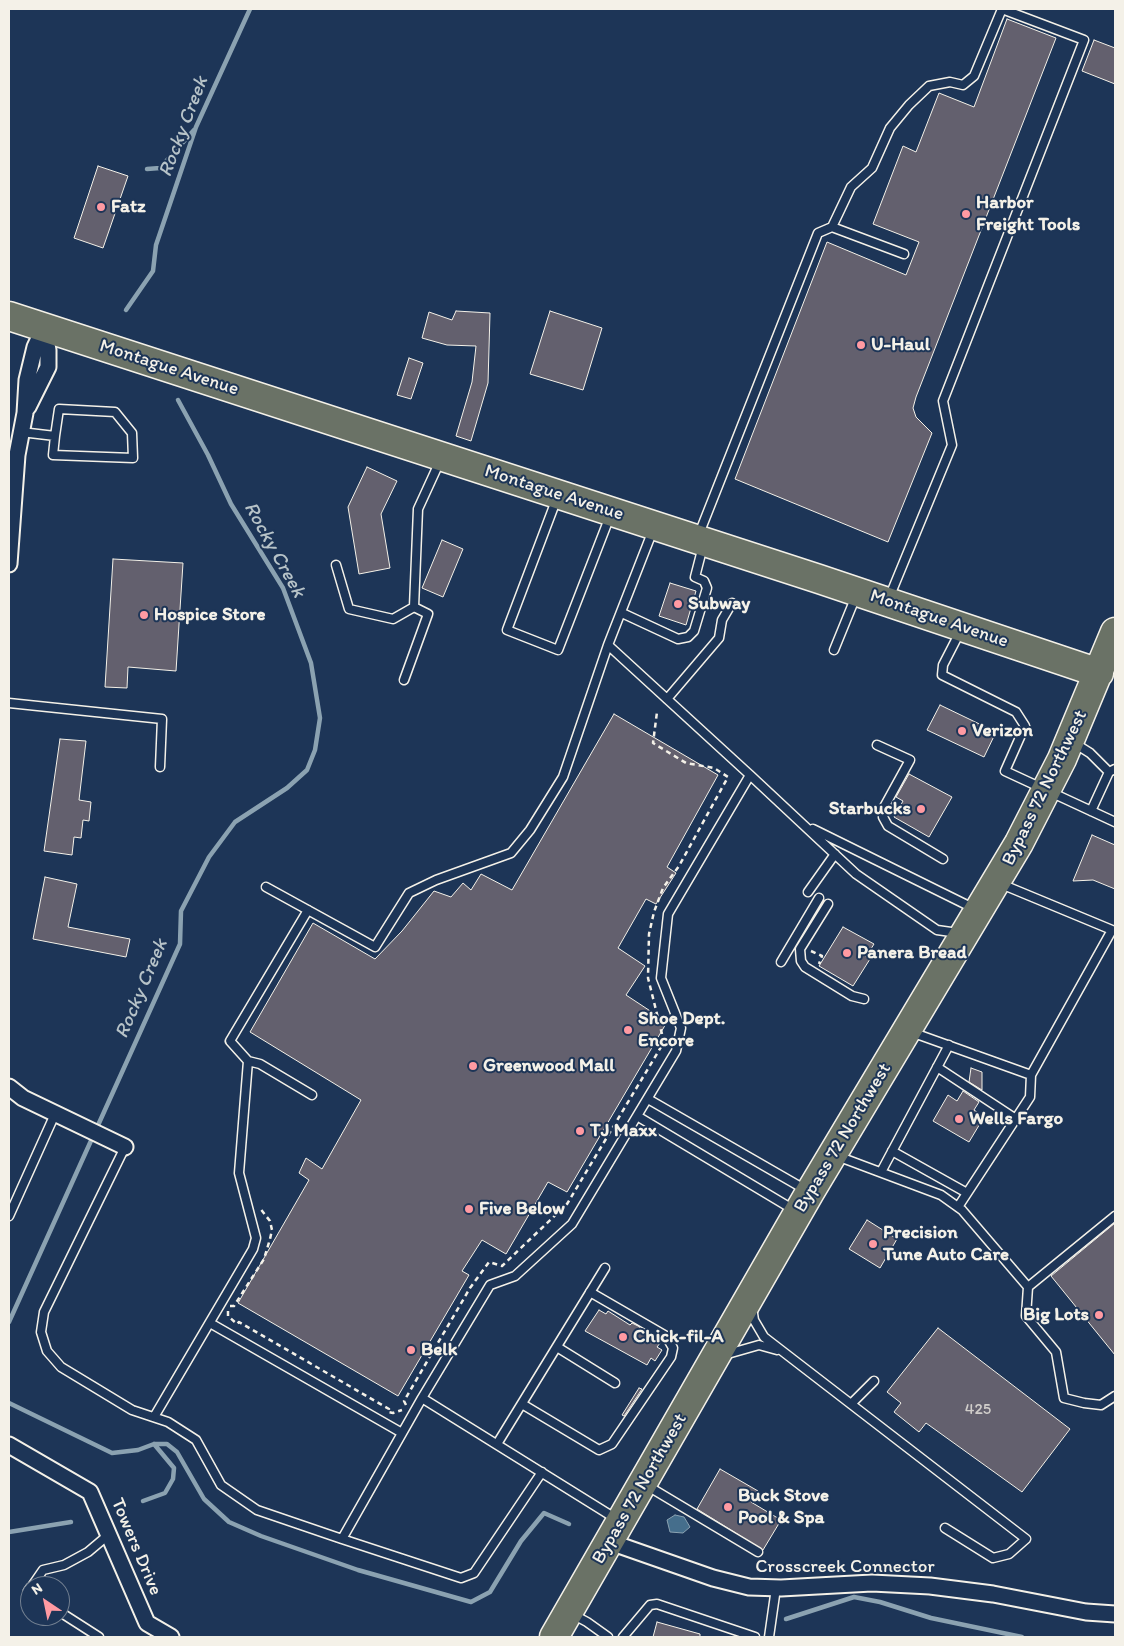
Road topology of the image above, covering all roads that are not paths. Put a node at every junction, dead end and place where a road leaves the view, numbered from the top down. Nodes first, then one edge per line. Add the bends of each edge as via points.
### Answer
1 (832, 227) junction
2 (904, 254) dead end
3 (9, 316) edge
4 (44, 328) junction
5 (21, 432) junction
6 (55, 436) junction
7 (442, 457) junction
8 (12, 480) edge
9 (558, 495) junction
10 (611, 512) junction
11 (654, 526) junction
12 (701, 541) junction
13 (9, 564) edge
14 (336, 565) dead end
15 (857, 592) junction
16 (888, 602) junction
17 (732, 603) dead end
18 (414, 607) junction
19 (622, 613) junction
20 (962, 627) junction
21 (1115, 632) edge
22 (608, 645) junction
23 (834, 650) dead end
24 (1099, 673) junction
25 (404, 680) dead end
26 (667, 699) junction
27 (9, 703) edge
28 (1070, 741) junction
29 (877, 745) dead end
30 (160, 767) dead end
31 (1112, 771) edge
32 (750, 775) junction
33 (1047, 791) junction
34 (1091, 811) junction
35 (1115, 822) edge
36 (805, 825) junction
37 (835, 854) junction
38 (944, 859) dead end
39 (997, 882) junction
40 (266, 887) dead end
41 (808, 892) dead end
42 (819, 898) dead end
43 (828, 904) dead end
44 (308, 910) junction
45 (980, 911) junction
46 (965, 934) junction
47 (781, 962) dead end
48 (864, 999) dead end
49 (907, 1030) junction
50 (949, 1045) junction
51 (248, 1061) junction
52 (937, 1066) junction
53 (1031, 1075) junction
54 (9, 1087) edge
55 (312, 1095) dead end
56 (648, 1099) junction
57 (55, 1114) junction
58 (637, 1116) junction
59 (1016, 1119) junction
60 (125, 1147) joint
61 (892, 1151) junction
62 (833, 1154) junction
63 (881, 1172) junction
64 (967, 1193) junction
65 (804, 1202) junction
66 (958, 1207) junction
67 (9, 1216) edge
68 (1115, 1216) edge
69 (605, 1268) dead end
70 (1028, 1287) junction
71 (590, 1292) junction
72 (750, 1295) junction
73 (210, 1322) junction
74 (557, 1347) junction
75 (784, 1353) junction
76 (715, 1358) junction
77 (874, 1381) dead end
78 (615, 1383) dead end
79 (1115, 1396) edge
80 (422, 1398) junction
81 (522, 1404) junction
82 (851, 1404) junction
83 (154, 1417) junction
84 (402, 1433) junction
85 (497, 1444) junction
86 (9, 1445) edge
87 (542, 1472) junction
88 (644, 1484) junction
89 (945, 1528) dead end
90 (616, 1532) junction
91 (107, 1536) junction
92 (342, 1538) junction
93 (758, 1552) dead end
94 (39, 1576) edge
95 (776, 1588) junction
96 (569, 1613) junction
97 (1115, 1614) edge
98 (70, 1618) edge
99 (99, 1637) edge
100 (172, 1637) edge
101 (554, 1637) edge
102 (608, 1637) edge
103 (623, 1637) edge
104 (755, 1637) edge
105 (769, 1637) edge

1 - 2 lane
1 - 12 lane via 818,233
1 - 16 lane via 852,188 872,168 890,128 909,105 929,86 950,82 963,85 974,76 1002,9 1084,40 943,401 952,445
3 - 4 highway, Montague Avenue
4 - 5 street via 29,372
4 - 7 highway, Montague Avenue
5 - 6 lane
5 - 8 street
6 - 6 lane via 53,454 133,458 132,433 115,412 59,409
7 - 9 highway, Montague Avenue
7 - 18 lane via 418,509
8 - 13 street
9 - 10 highway, Montague Avenue
9 - 10 lane via 507,630 558,650
10 - 11 highway, Montague Avenue
11 - 12 highway, Montague Avenue
11 - 19 lane
12 - 15 highway, Montague Avenue
12 - 19 lane via 695,577 704,581 707,588 694,631 684,639 678,639
14 - 18 lane via 350,609 393,620
15 - 16 highway, Montague Avenue
15 - 23 lane
16 - 20 highway, Montague Avenue
17 - 26 lane via 722,620 719,638
18 - 25 lane via 428,614
19 - 22 lane
20 - 24 highway, Montague Avenue
20 - 33 lane via 949,648 942,675 1016,712 1024,722 1024,730 1005,771
21 - 24 highway, Bypass 72 Northwest
22 - 26 lane
22 - 44 lane via 563,777 530,830 511,853 436,880 410,893 375,947
24 - 28 highway, Bypass 72 Northwest
26 - 32 lane
27 - 30 lane via 162,719
28 - 31 lane
28 - 33 highway, Bypass 72 Northwest
29 - 38 lane via 910,760 883,809 888,826
31 - 34 lane
32 - 36 lane
32 - 56 lane via 668,914 661,978 681,1028 676,1051
33 - 34 lane
33 - 39 highway, Bypass 72 Northwest
34 - 35 lane
36 - 37 lane
36 - 45 lane
37 - 41 lane
37 - 46 lane via 856,874 937,930
39 - 45 highway, Bypass 72 Northwest
39 - 53 lane via 1112,930
40 - 44 lane
42 - 47 lane
43 - 48 lane via 800,949 802,962 849,995
44 - 51 lane via 230,1041
45 - 46 highway, Bypass 72 Northwest
46 - 49 highway, Bypass 72 Northwest
49 - 50 lane
49 - 62 highway, Bypass 72 Northwest
50 - 52 lane
50 - 53 lane
51 - 55 lane via 260,1064
51 - 73 lane via 239,1174 256,1238 253,1249
52 - 59 lane
52 - 61 lane
53 - 59 lane via 1030,1097
54 - 57 street
56 - 58 lane
56 - 65 lane
57 - 60 street
57 - 67 lane
58 - 65 lane
58 - 80 lane via 572,1224 515,1276 490,1285
59 - 64 lane
60 - 83 lane via 44,1312 41,1332 47,1351 61,1367 132,1410
61 - 63 lane
61 - 64 lane
62 - 63 lane
62 - 65 highway, Bypass 72 Northwest
63 - 66 lane via 941,1195
64 - 66 lane
65 - 72 highway, Bypass 72 Northwest
66 - 70 lane
68 - 70 lane
69 - 71 lane
70 - 79 lane via 1026,1316 1056,1352 1064,1398 1102,1405
71 - 74 lane
71 - 81 lane via 666,1336 673,1348 671,1357 612,1444 599,1450
72 - 75 lane via 754,1320 764,1338
72 - 76 highway, Bypass 72 Northwest
73 - 83 lane
73 - 84 lane
74 - 78 lane
74 - 81 lane
75 - 76 lane via 760,1345
75 - 82 lane
76 - 88 highway, Bypass 72 Northwest
77 - 82 lane
80 - 84 lane
80 - 85 lane
81 - 85 lane
82 - 89 lane via 1026,1539 1009,1554 994,1558
83 - 92 lane via 196,1440 220,1485 257,1510
84 - 92 lane
85 - 87 lane
86 - 91 street, Towers Drive via 90,1492
87 - 90 lane
87 - 92 lane via 474,1573 461,1578
88 - 90 highway, Bypass 72 Northwest
88 - 93 lane
90 - 95 street, Crosscreek Connector via 731,1583
90 - 96 highway, Bypass 72 Northwest
91 - 94 lane via 88,1552 64,1565 43,1570
91 - 100 street, Towers Drive via 147,1623
95 - 97 street, Crosscreek Connector via 872,1583 930,1586
95 - 105 lane
96 - 101 highway, Bypass 72 Northwest
96 - 102 lane
98 - 99 lane
103 - 104 lane via 650,1605 657,1604

